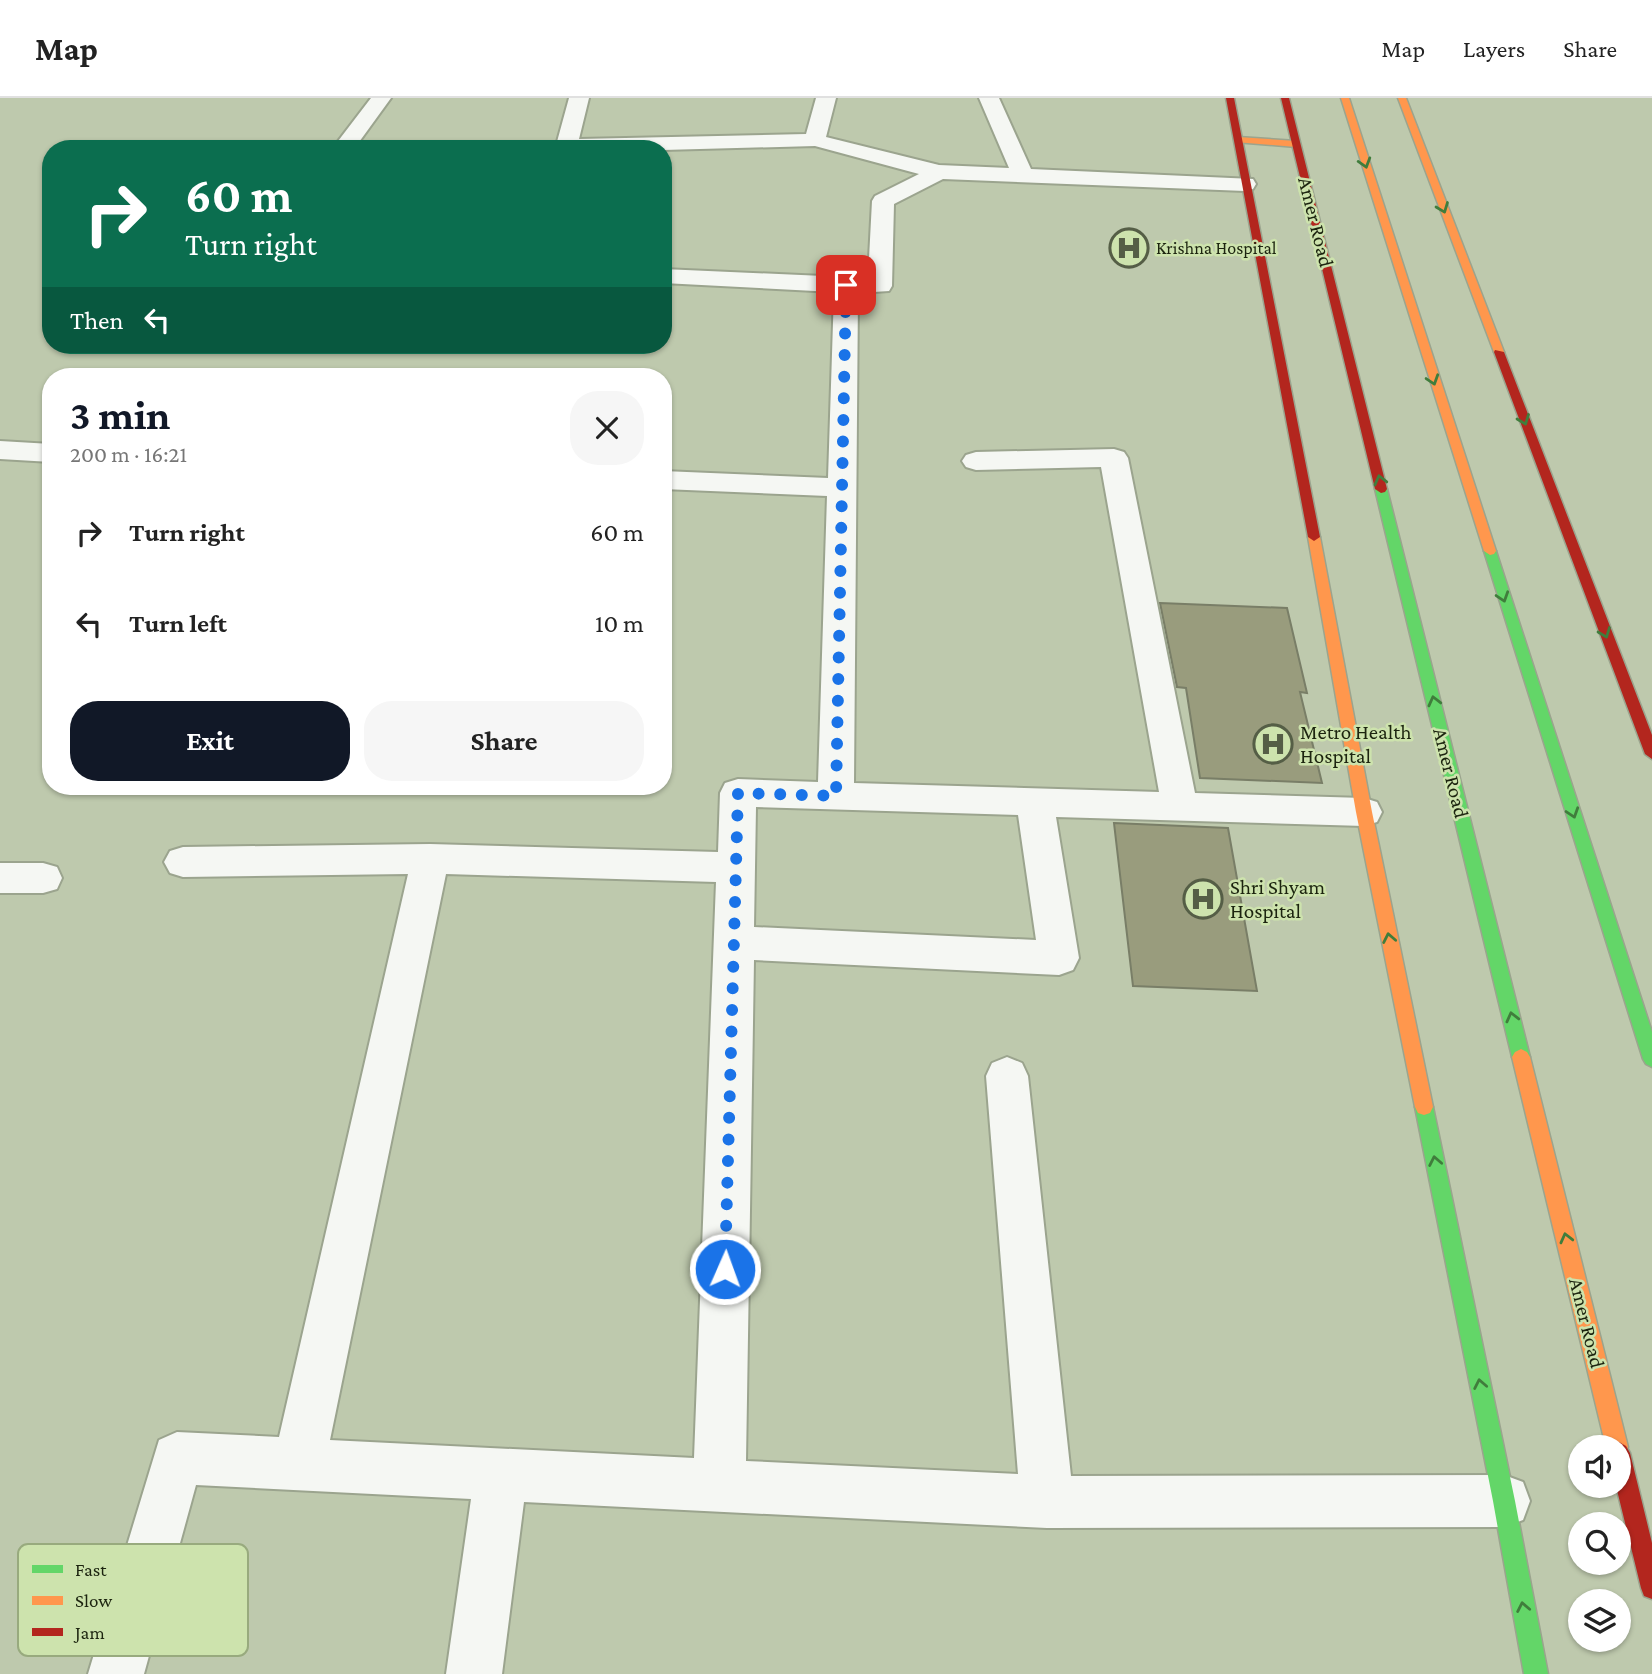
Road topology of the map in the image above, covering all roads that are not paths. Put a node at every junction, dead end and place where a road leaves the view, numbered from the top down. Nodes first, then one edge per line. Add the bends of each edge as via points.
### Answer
1 (381, 98) edge
2 (579, 98) edge
3 (826, 98) edge
4 (989, 98) edge
5 (1230, 98) edge
6 (1285, 98) edge
7 (1345, 98) edge
8 (1402, 98) edge
9 (351, 140) edge
10 (568, 140) edge
11 (815, 140) junction
12 (1238, 140) junction
13 (1296, 144) junction
14 (672, 145) edge
15 (939, 172) junction
16 (1023, 175) junction
17 (1245, 184) junction
18 (672, 276) edge
19 (846, 285) junction
20 (0, 450) edge
21 (42, 452) edge
22 (976, 461) dead end
23 (672, 480) edge
24 (842, 488) junction
25 (1652, 754) edge
26 (836, 796) junction
27 (1035, 803) junction
28 (1180, 808) junction
29 (1364, 812) junction
30 (430, 859) junction
31 (183, 862) dead end
32 (736, 867) junction
33 (0, 878) edge
34 (43, 878) dead end
35 (734, 943) junction
36 (1652, 1059) edge
37 (1007, 1076) dead end
38 (1614, 1435) edge
39 (299, 1465) junction
40 (501, 1475) junction
41 (719, 1485) junction
42 (1630, 1498) edge
43 (1504, 1501) junction
44 (1047, 1502) junction
45 (153, 1544) edge
46 (1652, 1588) edge
47 (121, 1656) edge
48 (116, 1674) edge
49 (474, 1674) edge
50 (1536, 1674) edge

1 - 9 street
2 - 10 street
3 - 11 street
4 - 16 street
5 - 12 main road
6 - 13 main road, Amer Road
7 -> 36 main road
8 -> 25 main road
11 - 14 street
11 - 15 street
12 - 13 main road
12 - 17 main road
38 -> 13 main road, Amer Road
15 - 16 street
15 - 19 street via 883,201 880,286
16 - 17 street
17 - 29 main road
18 - 19 street
19 - 24 street
20 - 21 street
22 - 28 street via 1114,458
23 - 24 street
24 - 26 street
26 - 27 street
26 - 32 street via 738,793
27 - 28 street
27 - 35 street via 1059,958
28 - 29 street
43 -> 29 main road
30 - 31 street
30 - 32 street
30 - 39 street
32 - 35 street
33 - 34 street
35 - 41 street
37 - 44 street
39 - 40 street
39 - 45 street via 177,1458
40 - 41 street
40 - 49 street
41 - 44 street
42 - 46 main road
43 - 44 street
50 -> 43 main road
47 - 48 street

